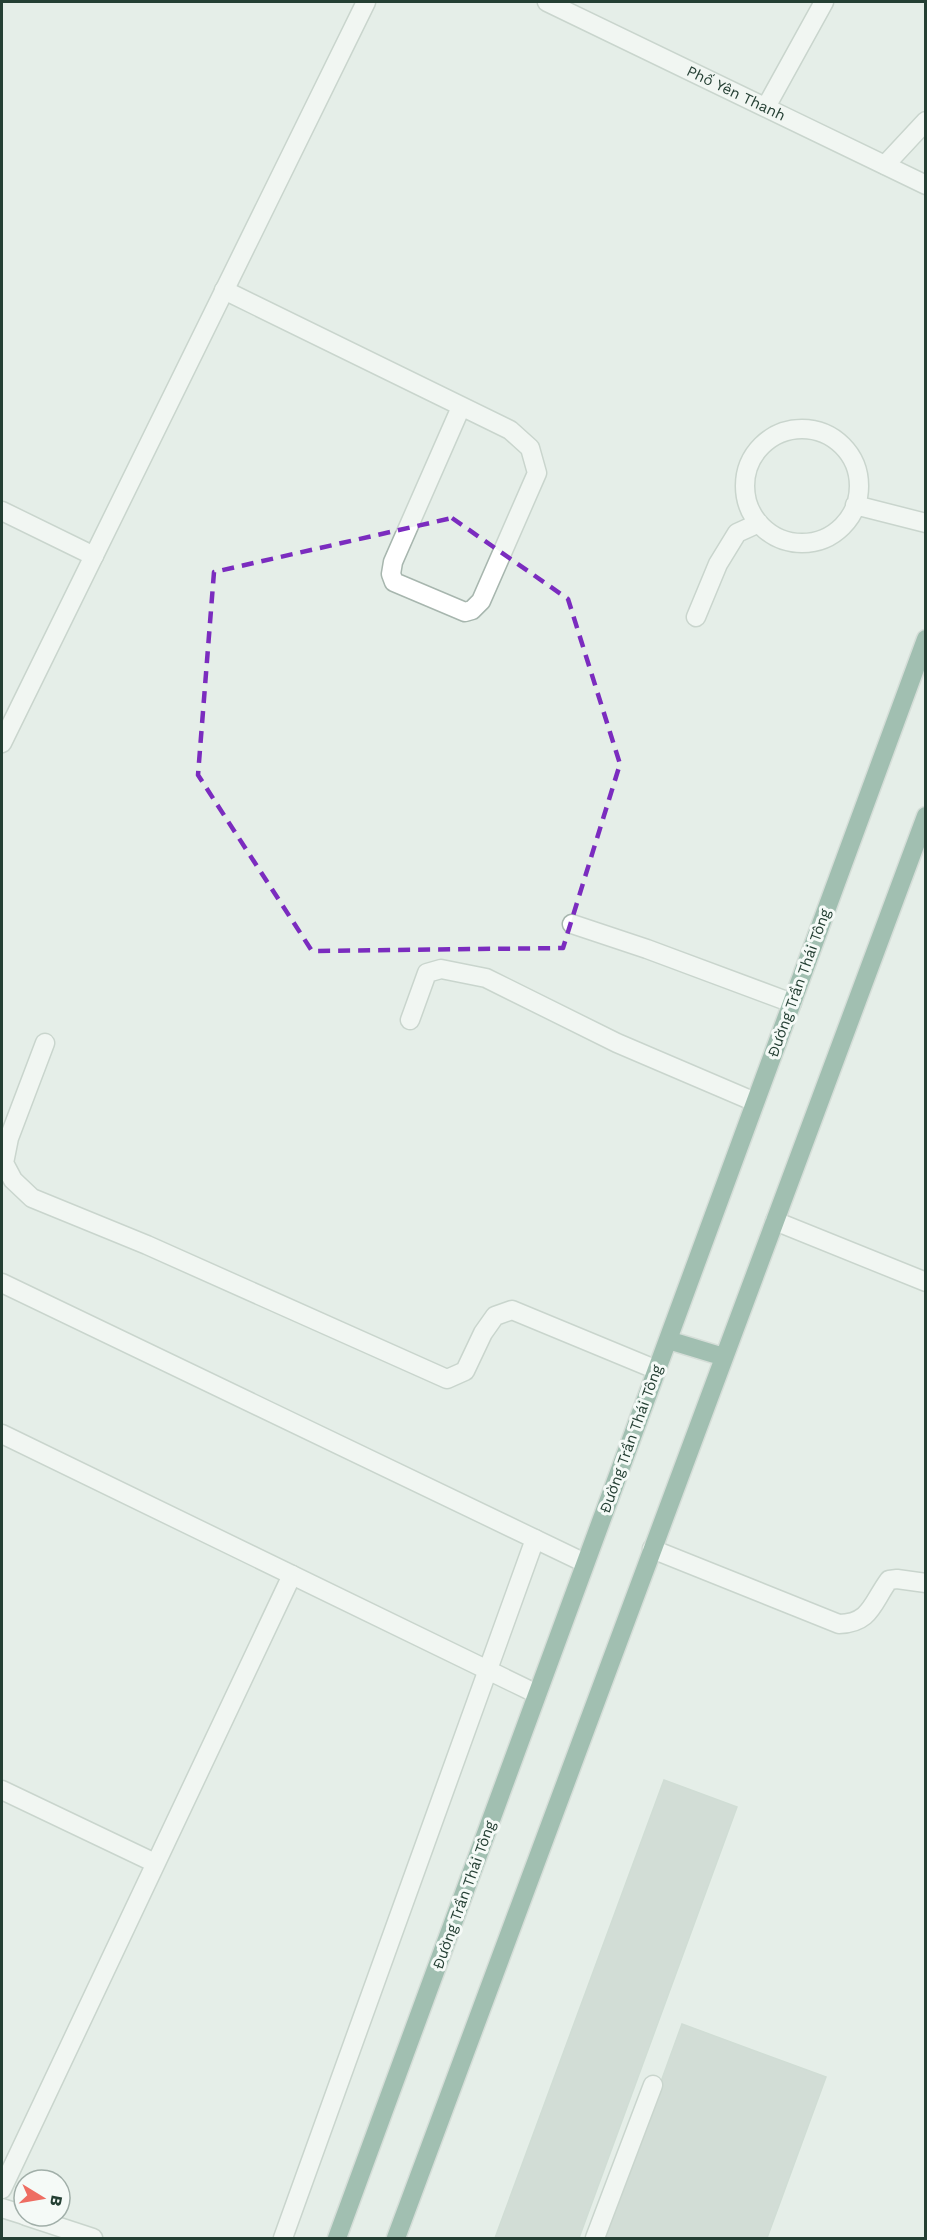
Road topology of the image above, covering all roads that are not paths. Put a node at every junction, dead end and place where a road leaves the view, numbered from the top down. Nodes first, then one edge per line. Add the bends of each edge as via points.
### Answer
1 (366, 2) edge
2 (546, 2) edge
3 (824, 2) edge
4 (766, 107) junction
5 (926, 121) edge
6 (885, 165) junction
7 (926, 184) edge
8 (224, 290) junction
9 (461, 407) junction
10 (855, 504) junction
11 (2, 511) edge
12 (926, 523) edge
13 (759, 524) junction
14 (94, 556) junction
15 (696, 617) dead end
16 (926, 639) edge
17 (2, 744) edge
18 (926, 816) edge
19 (572, 924) dead end
20 (792, 1003) junction
21 (410, 1020) dead end
22 (45, 1043) dead end
23 (755, 1102) junction
24 (774, 1221) junction
25 (926, 1282) edge
26 (2, 1283) edge
27 (668, 1340) junction
28 (724, 1357) junction
29 (657, 1370) junction
30 (2, 1434) edge
31 (535, 1539) junction
32 (652, 1550) junction
33 (585, 1563) junction
34 (292, 1575) junction
35 (926, 1583) edge
36 (488, 1671) junction
37 (537, 1694) junction
38 (2, 1790) edge
39 (155, 1863) junction
40 (653, 2085) dead end
41 (2, 2189) edge
42 (62, 2228) edge
43 (93, 2238) edge
44 (283, 2238) edge
45 (337, 2238) edge
46 (396, 2238) edge
47 (595, 2238) edge

1 - 8 street
2 - 4 street, Phố Yên Thanh
3 - 4 street
4 - 6 street, Phố Yên Thanh
5 - 6 street
6 - 7 street, Phố Yên Thanh
8 - 9 street
8 - 14 street
9 - 9 street via 391,573 394,582 465,612 481,601 537,473 530,448 510,430
10 - 12 street
10 - 13 street via 845,524 833,535 817,541 786,541
10 - 13 street via 858,478 845,449 819,431 786,431 759,449 746,478 750,510
11 - 14 street
13 - 15 street via 737,533 718,564
14 - 17 street
16 - 20 highway, Đường Trần Thái Tông
18 - 24 highway
19 - 20 street
20 - 23 highway, Đường Trần Thái Tông
21 - 23 street via 427,973 441,969 486,978 617,1043
22 - 29 street via 9,1138 4,1163 13,1180 32,1198 447,1379 465,1371 495,1316 512,1310
23 - 27 highway, Đường Trần Thái Tông
24 - 25 street
24 - 28 highway
26 - 31 street
27 - 28 highway
27 - 29 highway, Đường Trần Thái Tông
28 - 32 highway
29 - 33 highway, Đường Trần Thái Tông
30 - 34 street
31 - 33 street
31 - 36 street
32 - 35 street via 839,1624 853,1623 867,1614 889,1580
32 - 46 highway
33 - 37 highway, Đường Trần Thái Tông
34 - 36 street
34 - 39 street
36 - 37 street
36 - 44 street
37 - 45 highway, Đường Trần Thái Tông
38 - 39 street
39 - 41 street
40 - 47 street
42 - 43 street

